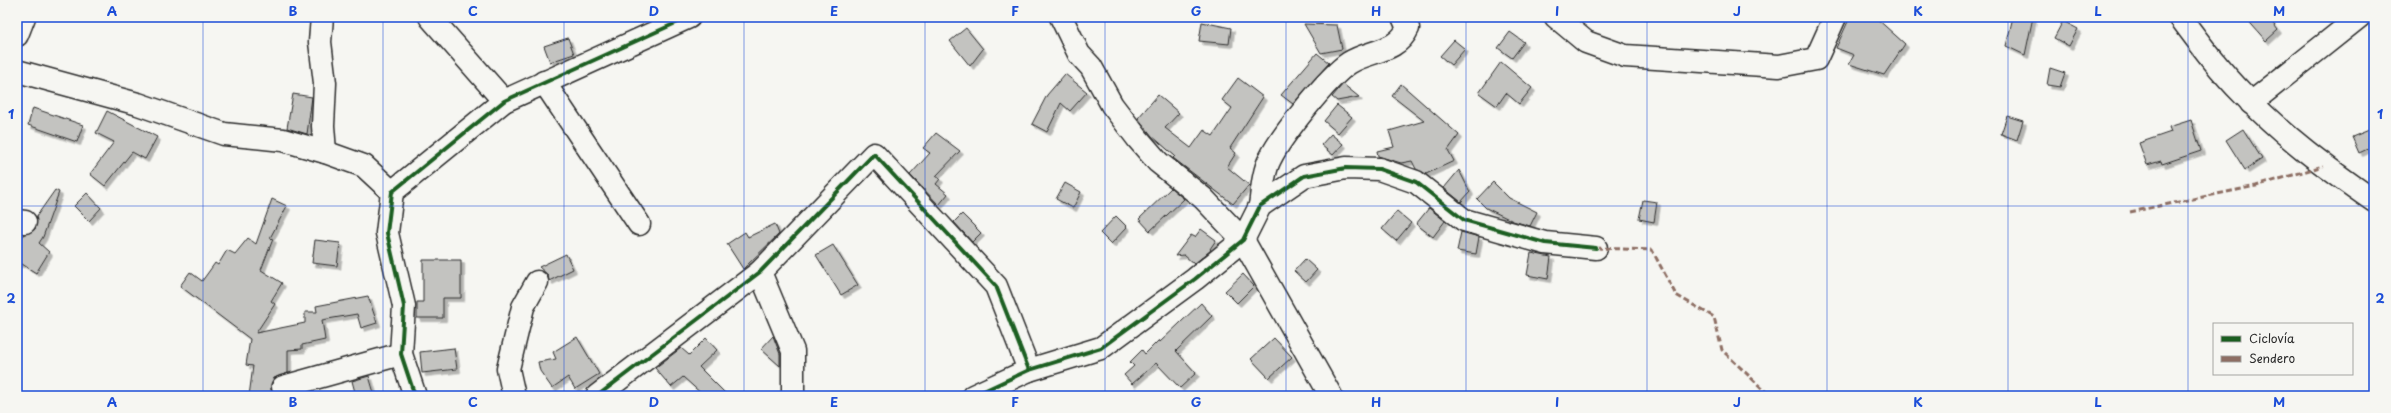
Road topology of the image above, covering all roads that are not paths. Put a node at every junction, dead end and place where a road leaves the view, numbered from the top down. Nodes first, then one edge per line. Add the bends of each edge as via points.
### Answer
1 (24, 17) edge
2 (322, 17) edge
3 (430, 17) edge
4 (689, 17) edge
5 (1061, 17) edge
6 (1403, 17) edge
7 (1556, 17) edge
8 (1836, 17) edge
9 (2180, 17) edge
10 (2359, 17) edge
11 (17, 35) edge
12 (17, 71) edge
13 (544, 82) junction
14 (504, 101) junction
15 (2251, 102) junction
16 (325, 152) junction
17 (392, 192) junction
18 (2374, 201) edge
19 (1260, 206) junction
20 (639, 224) dead end
21 (1243, 240) junction
22 (1596, 248) dead end
23 (760, 272) junction
24 (537, 282) dead end
25 (401, 354) junction
26 (1029, 370) junction
27 (283, 387) dead end
28 (414, 396) edge
29 (514, 396) edge
30 (597, 396) edge
31 (793, 396) edge
32 (973, 396) edge
33 (1331, 396) edge

1 - 11 street
2 - 16 street via 320,42 325,83
3 - 14 street
4 - 13 street
5 - 21 street via 1079,54 1091,67 1112,105 1138,139 1158,162 1203,198
6 - 19 street via 1408,28 1403,39 1389,48 1350,62 1326,84 1279,144 1269,160
7 - 8 street via 1586,42 1625,56 1779,66 1816,59
9 - 15 street via 2212,60
10 - 15 street
12 - 16 street via 138,104 224,134 283,140
13 - 14 street
13 - 20 street
14 - 17 street
15 - 18 street via 2324,166
16 - 17 street via 364,166
17 - 25 street via 387,234 404,306
19 - 21 street
19 - 22 street via 1304,176 1346,168 1379,169 1416,182 1464,220 1545,243
21 - 26 street via 1101,348
21 - 33 street
23 - 26 street via 874,154 996,286
23 - 30 street
23 - 31 street via 793,351
24 - 29 street via 523,307 508,369
25 - 27 street
25 - 28 street
26 - 32 street

